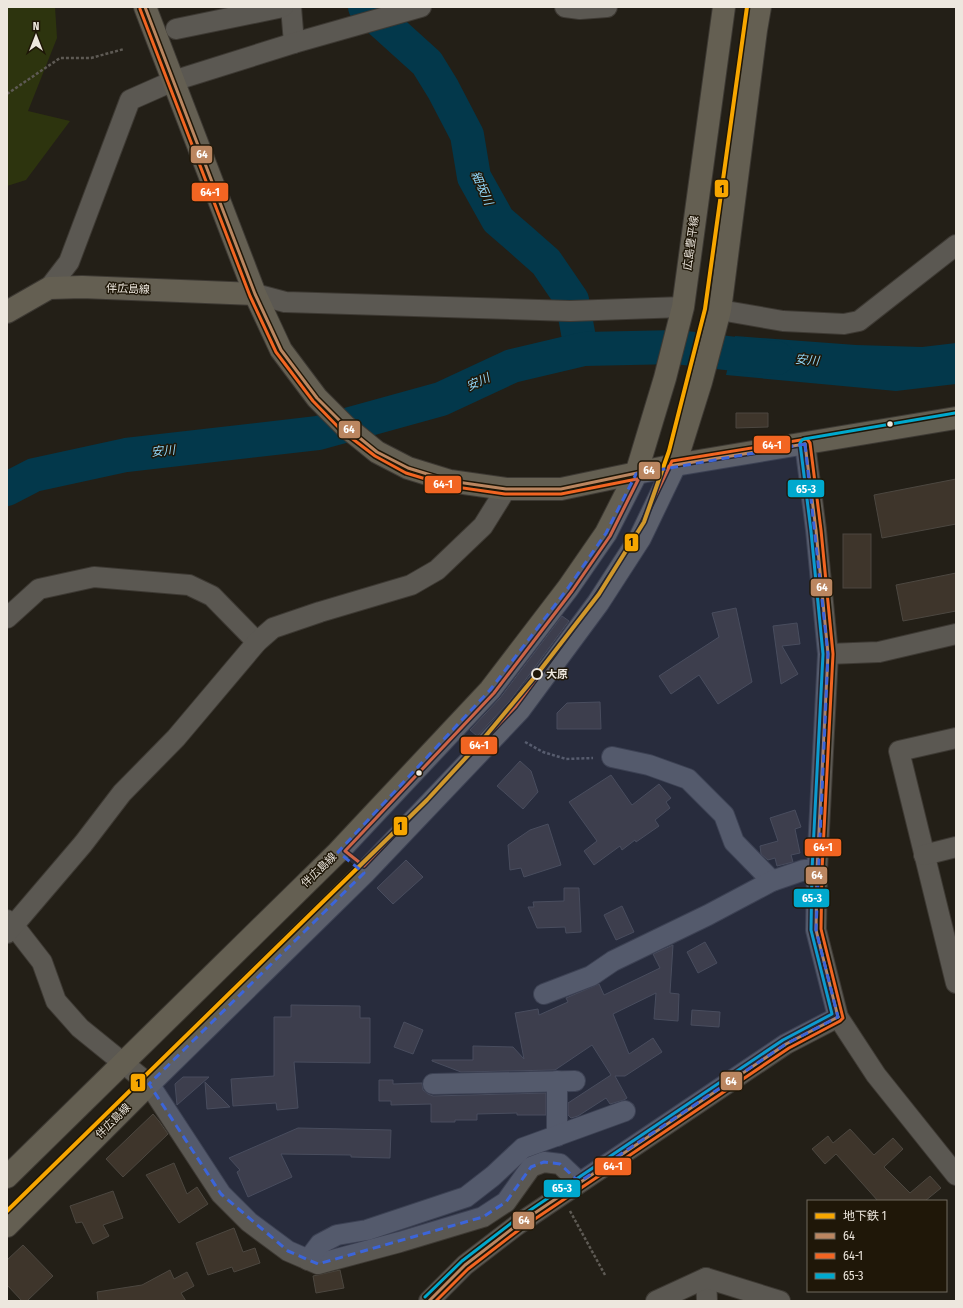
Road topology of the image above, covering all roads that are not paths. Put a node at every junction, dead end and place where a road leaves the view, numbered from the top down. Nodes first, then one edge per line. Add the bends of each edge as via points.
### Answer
1 (146, 7) edge
2 (283, 7) edge
3 (290, 7) edge
4 (565, 7) edge
5 (607, 7) edge
6 (724, 7) edge
7 (760, 7) edge
8 (412, 9) edge
9 (176, 29) dead end
10 (294, 43) junction
11 (173, 81) junction
12 (956, 245) edge
13 (49, 288) junction
14 (255, 294) junction
15 (7, 312) edge
16 (681, 312) junction
17 (718, 315) junction
18 (956, 418) edge
19 (805, 444) junction
20 (675, 465) junction
21 (636, 474) junction
22 (506, 489) junction
23 (7, 618) edge
24 (956, 634) edge
25 (257, 642) junction
26 (828, 654) junction
27 (956, 738) edge
28 (612, 756) road end
29 (956, 847) edge
30 (338, 852) junction
31 (924, 854) junction
32 (817, 870) junction
33 (364, 873) junction
34 (772, 881) junction
35 (9, 926) edge
36 (952, 949) edge
37 (956, 983) edge
38 (544, 994) dead end
39 (838, 1017) junction
40 (122, 1063) junction
41 (149, 1084) junction
42 (433, 1084) dead end
43 (625, 1111) dead end
44 (557, 1136) junction
45 (956, 1175) edge
46 (7, 1177) edge
47 (579, 1182) junction
48 (7, 1226) edge
49 (308, 1260) junction
50 (706, 1278) junction
51 (429, 1301) edge
52 (656, 1301) edge
53 (707, 1301) edge
54 (780, 1301) edge

1 - 11 main road
2 - 9 street
3 - 10 street
4 - 5 street
6 - 16 main road, 広島豊平線
7 - 17 main road
8 - 10 street
10 - 11 street
11 - 13 street via 130,100 69,262
11 - 14 main road
12 - 17 street via 859,321 844,324
13 - 14 main road, 伴広島線
13 - 15 main road, 伴広島線
14 - 16 street via 285,302
14 - 22 main road via 281,350 317,398 345,426 377,452 408,468 450,481
16 - 21 main road, 広島豊平線
17 - 20 main road via 701,382
18 - 19 main road
19 - 20 main road
19 - 26 street
20 - 21 main road
20 - 33 main road, 伴広島線 via 640,538 598,603 519,710
21 - 22 main road via 561,489
21 - 30 main road, 伴広島線 via 606,533 573,582 490,690
22 - 25 street via 483,526 437,570 411,585 273,628
23 - 25 street via 39,590 94,577 189,585 212,596
24 - 26 street via 879,652
25 - 35 street via 176,738 122,793 83,844
26 - 32 street
27 - 31 street via 899,751
28 - 34 street via 649,765 688,779 724,815 734,842
29 - 31 street
30 - 33 main road
30 - 40 main road, 伴広島線
31 - 36 street
32 - 34 street via 804,870
32 - 39 street via 816,930
33 - 41 main road, 伴広島線
34 - 38 street via 613,961 591,976
35 - 40 street via 42,962 56,1001 80,1028
36 - 37 street
39 - 45 street via 876,1075
39 - 47 street via 786,1044
40 - 41 street
40 - 46 main road, 伴広島線
41 - 48 main road, 伴広島線
41 - 49 street via 221,1194 249,1222 288,1251
42 - 44 street via 566,1081
43 - 44 street
44 - 49 street via 523,1148 466,1197 367,1230 336,1235 320,1244
47 - 49 street via 560,1164 544,1162 531,1167 506,1202 483,1217 318,1264
47 - 51 street via 465,1265
50 - 52 street
50 - 53 street
50 - 54 street

